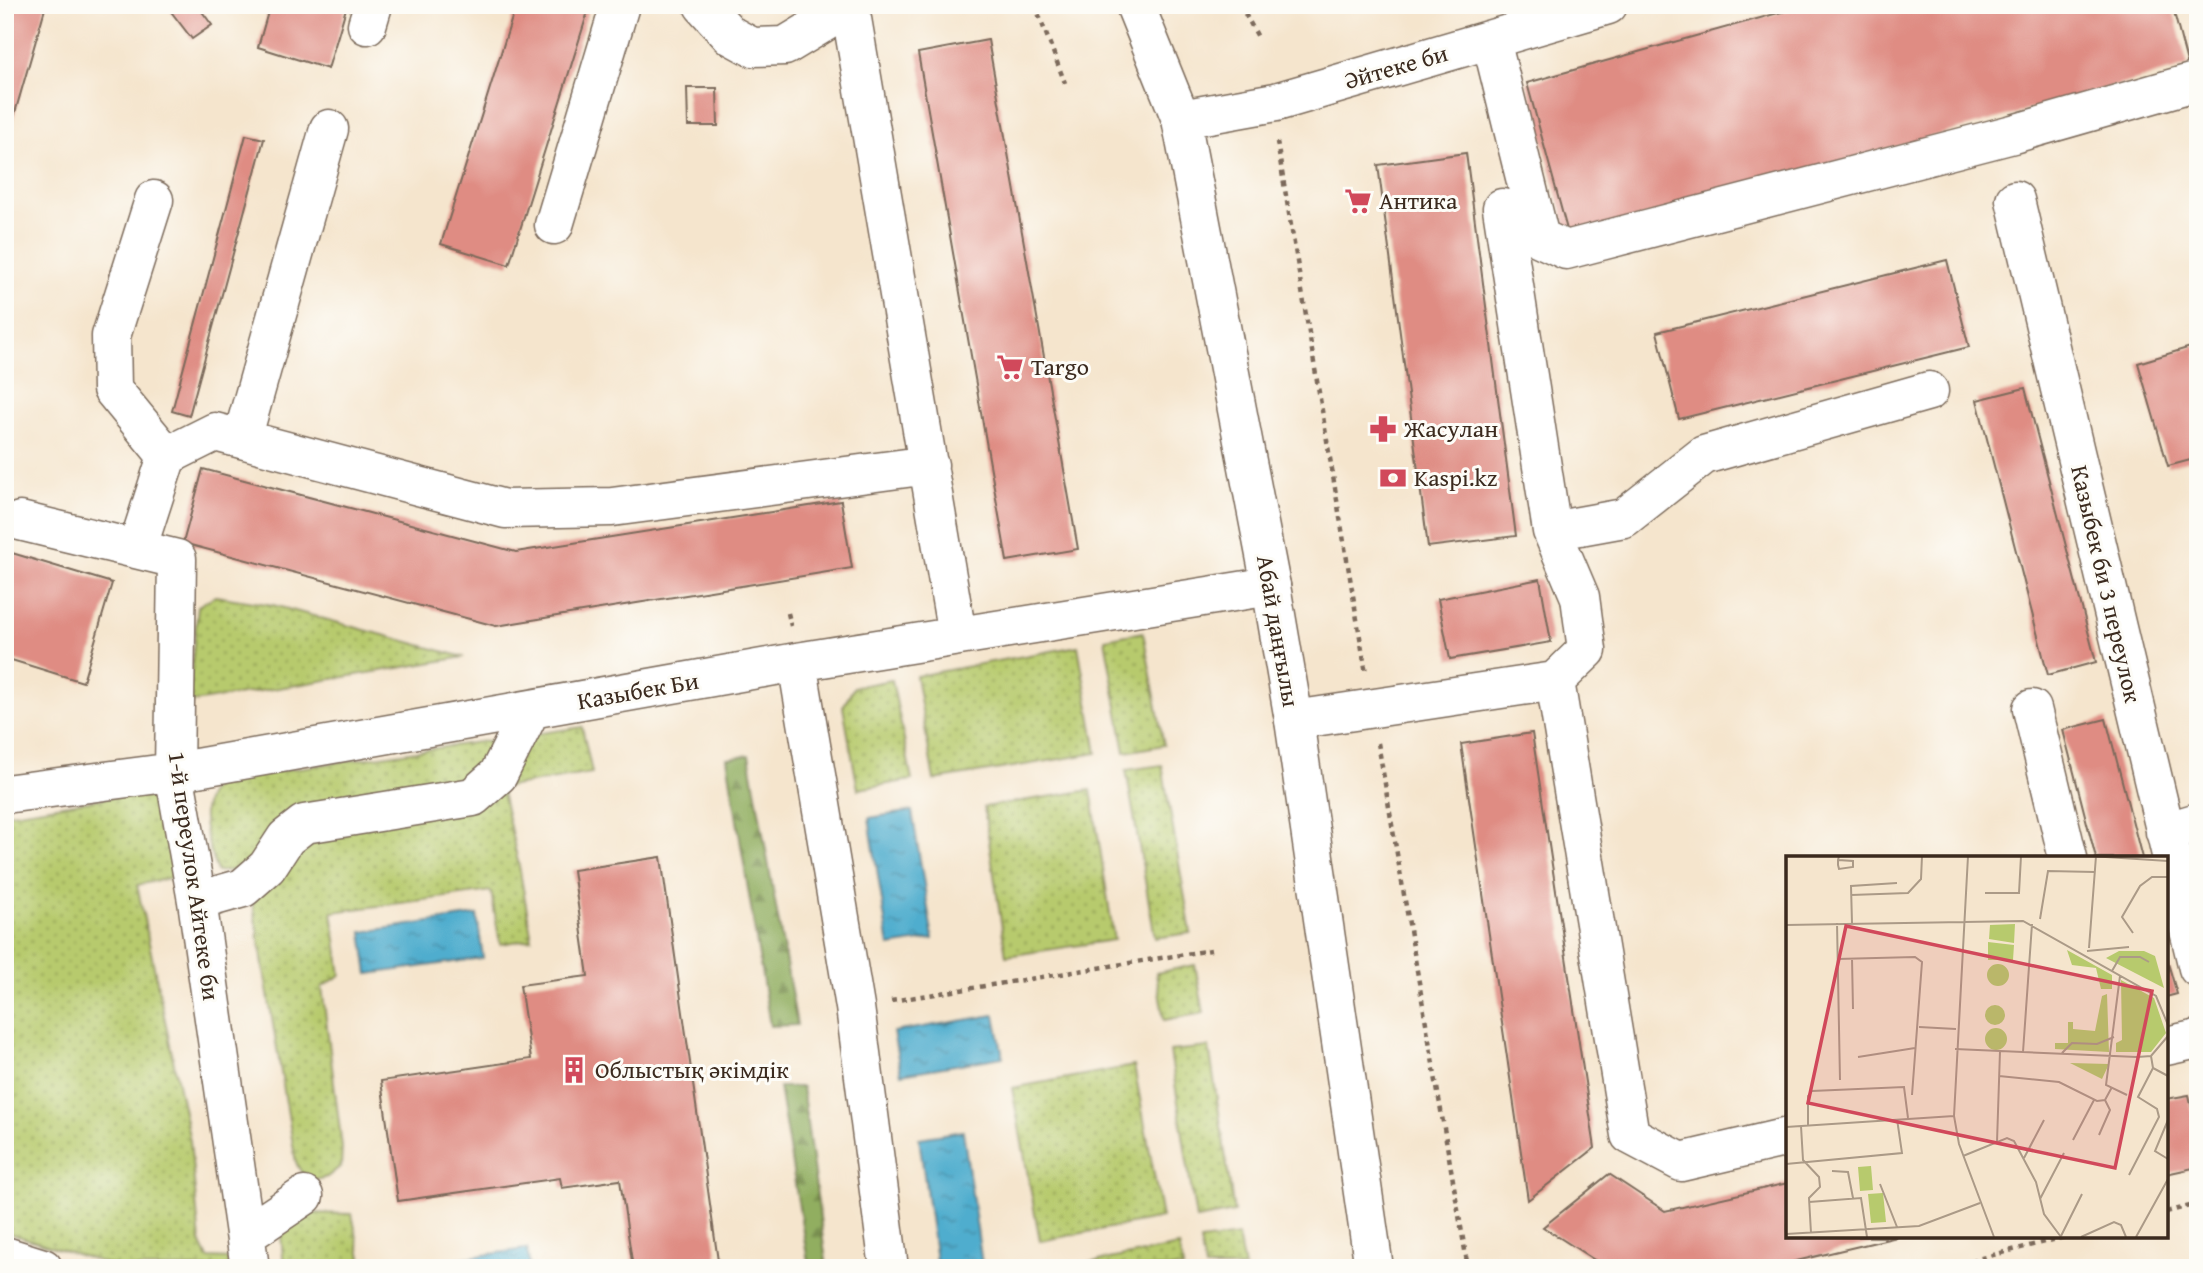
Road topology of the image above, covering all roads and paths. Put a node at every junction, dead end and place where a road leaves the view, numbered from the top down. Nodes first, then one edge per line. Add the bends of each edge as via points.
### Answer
1 (620, 5) edge
2 (703, 5) edge
3 (1035, 5) edge
4 (1135, 5) edge
5 (1240, 5) edge
6 (1608, 5) edge
7 (852, 6) edge
8 (1563, 11) edge
9 (1258, 37) dead end
10 (1491, 40) junction
11 (2198, 81) edge
12 (1065, 83) dead end
13 (1181, 119) junction
14 (329, 129) dead end
15 (154, 200) dead end
16 (2015, 200) dead end
17 (1502, 208) dead end
18 (554, 225) dead end
19 (1929, 391) dead end
20 (242, 439) junction
21 (167, 456) junction
22 (929, 464) junction
23 (20, 521) dead end
24 (1552, 531) junction
25 (137, 550) junction
26 (1271, 586) junction
27 (957, 635) junction
28 (797, 662) junction
29 (1555, 681) junction
30 (2032, 709) dead end
31 (530, 711) junction
32 (1294, 720) junction
33 (174, 772) junction
34 (5, 794) edge
35 (2182, 827) edge
36 (2068, 856) edge
37 (197, 901) junction
38 (1211, 950) dead end
39 (2198, 968) edge
40 (855, 1007) junction
41 (2198, 1039) edge
42 (2168, 1046) edge
43 (1786, 1136) edge
44 (304, 1196) dead end
45 (2198, 1204) edge
46 (2168, 1212) edge
47 (2060, 1238) edge
48 (248, 1251) edge
49 (5, 1256) edge
50 (43, 1268) edge
51 (889, 1268) edge
52 (1374, 1268) edge
53 (1942, 1268) edge

1 - 18 street
2 - 7 street via 730,35 752,47 785,46
3 - 12 path
4 - 13 street, Абай даңғылы
5 - 9 path
6 - 8 street, Әйтеке би
7 - 22 street
8 - 10 street, Әйтеке би
10 - 11 street via 1540,238 1566,250
10 - 13 street, Әйтеке би via 1276,102
13 - 26 street, Абай даңғылы
14 - 20 street
15 - 21 street via 111,336 112,389
16 - 35 street, Казыбек би 3 переулок
17 - 24 street
19 - 24 street via 1704,455 1623,518
20 - 21 street via 215,432
20 - 22 street via 505,509 612,508
21 - 25 street
22 - 27 street
23 - 25 street, 1-й переулок Айтеке би
24 - 29 street via 1580,597 1587,650
25 - 33 street, 1-й переулок Айтеке би via 177,559
26 - 27 street, Казыбек Би
26 - 32 street, Абай даңғылы
27 - 28 street, Казыбек Би
28 - 31 street, Казыбек Би
28 - 40 street
29 - 32 street
29 - 43 street via 1630,1135 1681,1162
30 - 36 street
31 - 33 street, Казыбек Би
31 - 37 street via 498,775 473,797 304,824 243,888
32 - 52 street, Абай даңғылы
33 - 34 street, Казыбек Би
33 - 37 street, 1-й переулок Айтеке би
35 - 39 street, Казыбек би 3 переулок
37 - 48 street, 1-й переулок Айтеке би
38 - 40 path
40 - 51 street
41 - 42 street
44 - 48 street
45 - 46 path
47 - 53 path
49 - 50 street

